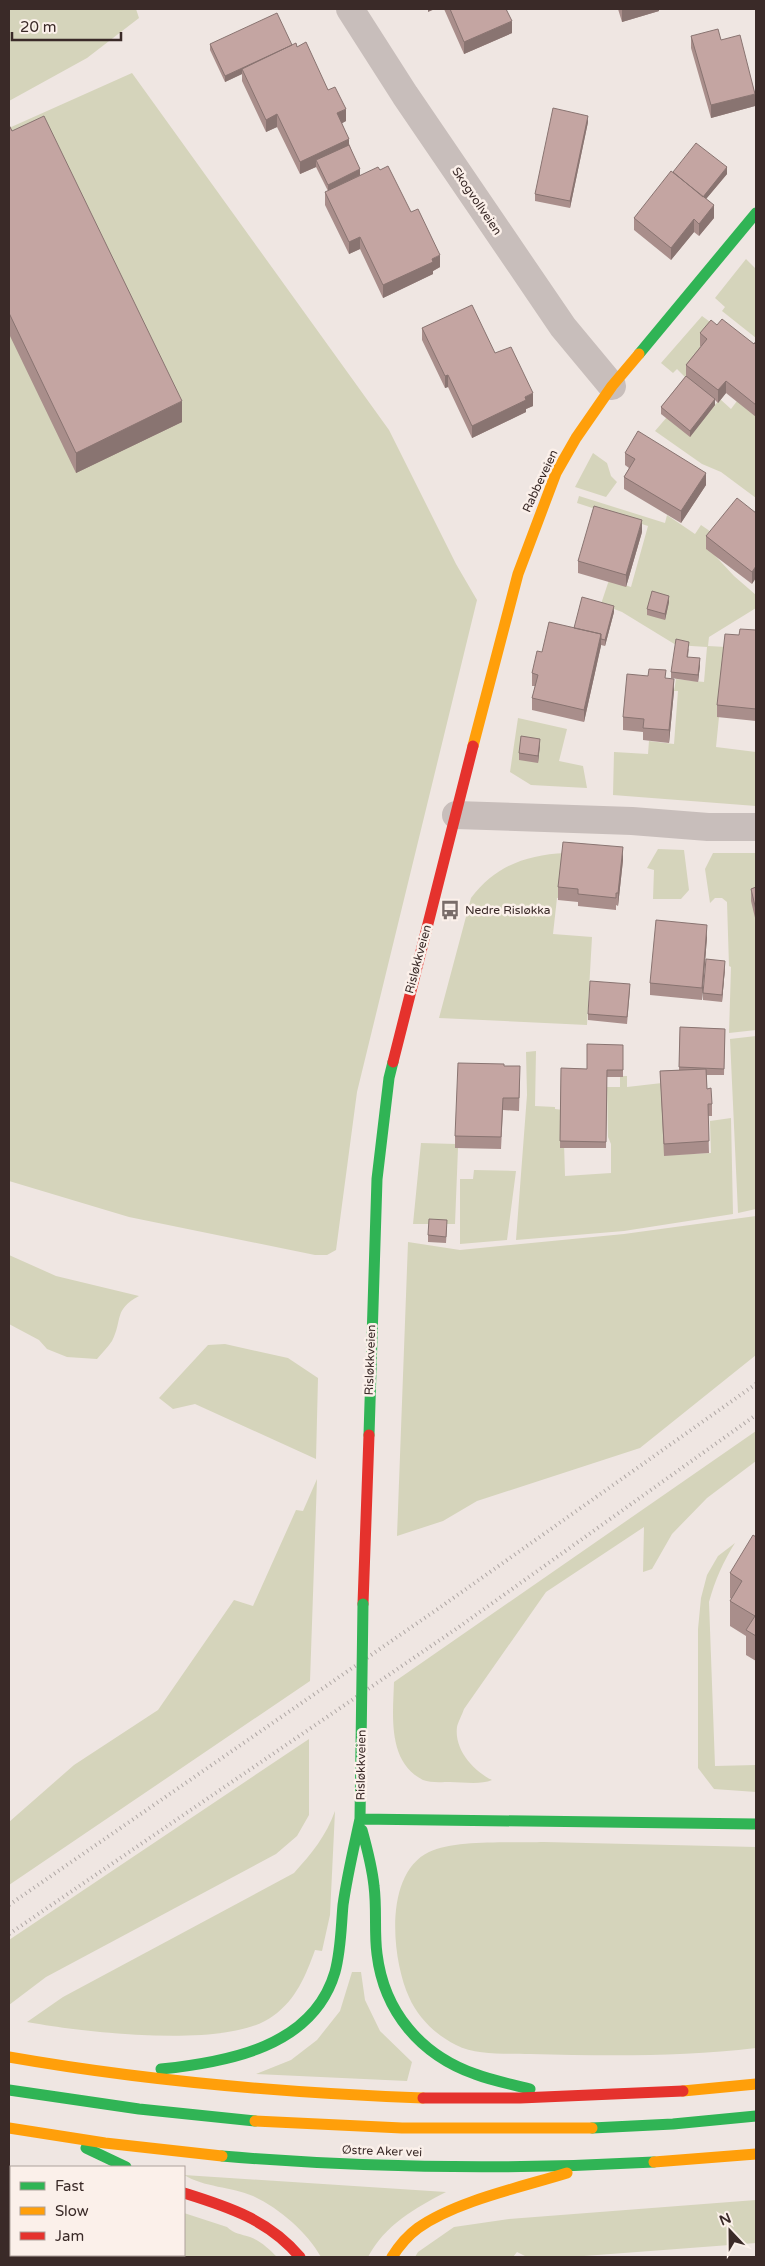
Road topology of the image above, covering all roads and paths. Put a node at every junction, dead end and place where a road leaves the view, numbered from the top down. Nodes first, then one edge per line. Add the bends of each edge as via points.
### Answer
1 (350, 9) edge
2 (756, 213) edge
3 (612, 386) junction
4 (456, 815) junction
5 (756, 826) edge
6 (360, 1819) junction
7 (756, 1824) edge
8 (9, 2057) edge
9 (116, 2072) junction
10 (756, 2084) edge
11 (9, 2090) edge
12 (562, 2097) junction
13 (756, 2116) edge
14 (9, 2128) edge
15 (69, 2140) junction
16 (756, 2154) edge
17 (595, 2164) junction
18 (124, 2166) edge
19 (185, 2192) edge
20 (300, 2257) edge
21 (392, 2257) edge

1 - 3 street, Skogvollveien via 563,327
2 - 3 main road, Rabbeveien
3 - 4 main road, Rabbeveien via 556,473 531,536 504,626
4 - 5 street via 708,827
4 - 6 main road, Risløkkveien, bridge via 389,1078 376,1179
6 - 7 main road, Risløkkveien
6 - 9 main road via 332,1982 321,2003 298,2028 243,2056 183,2067
6 - 12 main road via 375,1892 377,1955 382,1983 407,2031 428,2050 474,2074
8 - 9 main road
9 - 12 main road via 218,2086 303,2093 406,2098
10 - 12 main road
11 - 13 main road, Østre Aker vei via 208,2116 404,2130 575,2128
14 - 15 main road, Østre Aker vei
15 - 17 main road, Østre Aker vei via 304,2162 444,2167
15 - 18 main road
16 - 17 main road, Østre Aker vei
17 - 21 main road via 434,2219 406,2237
19 - 20 main road via 275,2230

